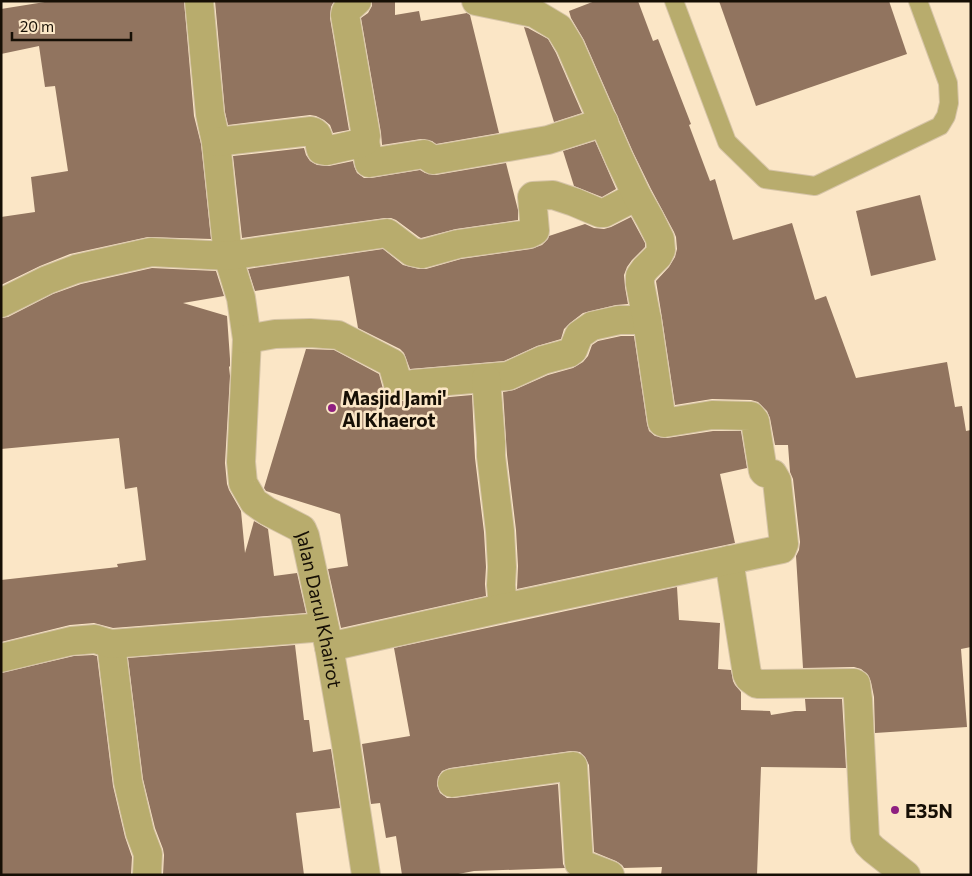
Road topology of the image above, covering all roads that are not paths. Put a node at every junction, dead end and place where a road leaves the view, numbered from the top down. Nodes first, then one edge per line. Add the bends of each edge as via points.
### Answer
1 (199, 1) edge
2 (357, 1) edge
3 (476, 1) edge
4 (674, 1) edge
5 (918, 1) edge
6 (604, 122) junction
7 (365, 141) junction
8 (216, 142) junction
9 (637, 196) junction
10 (228, 256) junction
11 (1, 303) edge
12 (647, 320) junction
13 (247, 340) junction
14 (486, 378) junction
15 (729, 560) junction
16 (503, 608) junction
17 (326, 637) junction
18 (111, 644) junction
19 (1, 658) edge
20 (452, 782) dead end
21 (148, 875) edge
22 (366, 875) edge
23 (610, 875) edge
24 (906, 875) edge

1 - 8 street, Jalan Darul Khairot via 210,114
2 - 7 street via 345,15
3 - 6 street via 534,13 558,28 570,46
4 - 5 lane via 727,142 765,179 815,186 940,126 946,116 948,83
6 - 7 street via 548,140 433,160 424,154 369,163
6 - 9 street
7 - 8 street via 326,152 321,150 318,135 311,131
8 - 10 street, Jalan Darul Khairot
9 - 10 street via 604,213 552,195 533,196 535,230 529,234 458,244 422,254 412,252 387,232
9 - 12 street via 660,239 661,250 640,276
10 - 11 street via 151,252 76,269
10 - 13 street, Jalan Darul Khairot via 241,298
12 - 14 street via 620,320 592,326 579,335 569,353 543,360 508,376
12 - 15 street via 662,422 712,415 751,416 755,421 762,472 776,476 782,549
13 - 14 street via 275,334 338,335 392,363 401,386
13 - 17 street, Jalan Darul Khairot via 241,462 244,483 254,502 302,529
14 - 16 street via 500,531
15 - 16 street
15 - 24 street via 750,678 757,684 856,684 865,838 873,849
16 - 17 street
17 - 18 street
17 - 22 street, Jalan Darul Khairot
18 - 19 street via 94,640 71,641
18 - 21 street via 128,782 148,854
20 - 23 street via 573,766 579,863

